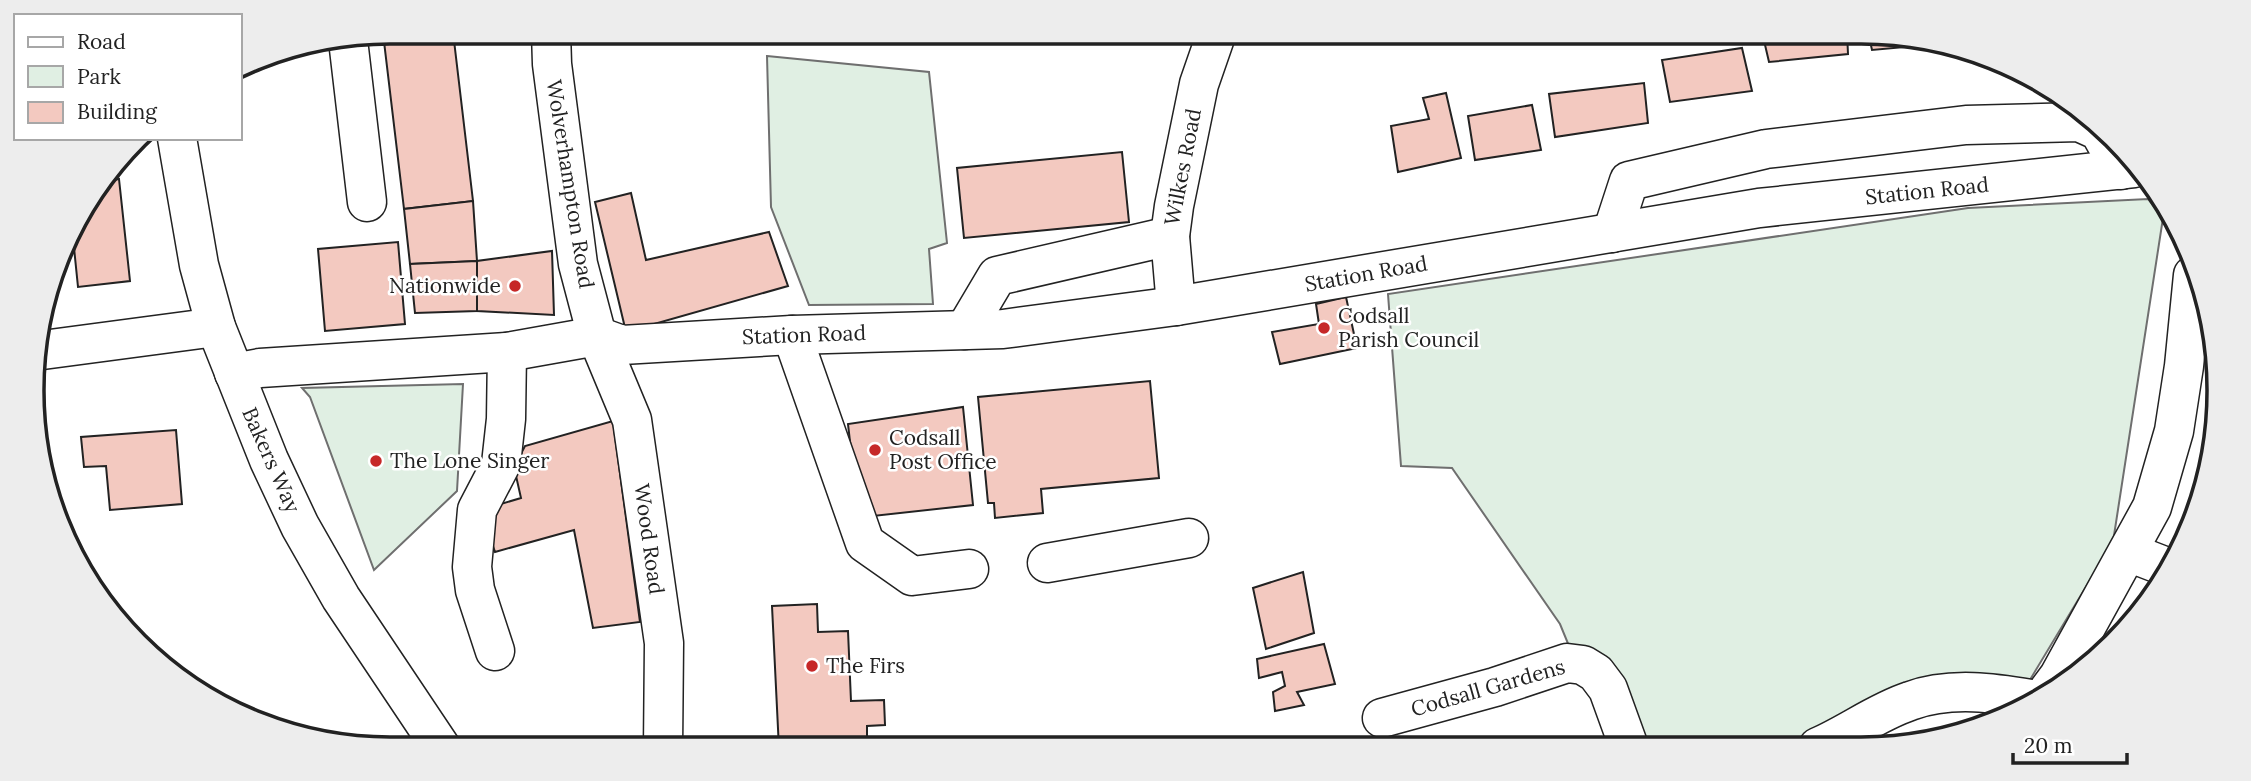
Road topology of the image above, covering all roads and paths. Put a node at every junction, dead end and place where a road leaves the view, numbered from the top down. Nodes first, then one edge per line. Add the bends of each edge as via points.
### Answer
1 (551, 44) edge
2 (1213, 44) edge
3 (349, 47) edge
4 (2081, 123) edge
5 (177, 140) edge
6 (2127, 169) edge
7 (367, 202) dead end
8 (1612, 233) junction
9 (1170, 236) junction
10 (2192, 289) edge
11 (1176, 306) junction
12 (216, 327) junction
13 (965, 330) junction
14 (792, 335) junction
15 (597, 336) junction
16 (46, 349) edge
17 (507, 352) junction
18 (234, 373) junction
19 (1189, 538) dead end
20 (2128, 552) junction
21 (1047, 563) dead end
22 (2161, 565) edge
23 (969, 569) dead end
24 (495, 651) dead end
25 (2060, 674) edge
26 (2021, 697) edge
27 (1382, 718) dead end
28 (420, 737) edge
29 (663, 737) edge
30 (1625, 737) edge
31 (1838, 737) edge

1 - 15 street, Wolverhampton Road via 578,264
2 - 9 street, Wilkes Road via 1199,84
3 - 7 street
4 - 8 street via 1966,125 1766,149 1629,181
5 - 12 street, Bakers Way via 199,265
6 - 8 street, Station Road via 1759,208
8 - 11 street, Station Road
9 - 11 street, Wilkes Road
9 - 13 street via 997,276
10 - 20 street via 2174,431 2152,507
11 - 13 street, Station Road
12 - 16 street
12 - 18 street, Bakers Way
13 - 14 street, Station Road
14 - 15 street, Station Road via 622,345
14 - 23 street via 865,543 912,576
15 - 17 street
15 - 29 street, Wood Road via 632,421 664,643
17 - 18 street
17 - 24 street via 501,464 477,510 472,567
18 - 28 street, Bakers Way via 300,526
19 - 21 street
20 - 22 street
20 - 25 street
26 - 31 street via 1955,692 1911,700
27 - 30 street, Codsall Gardens via 1567,663 1596,673 1608,689

